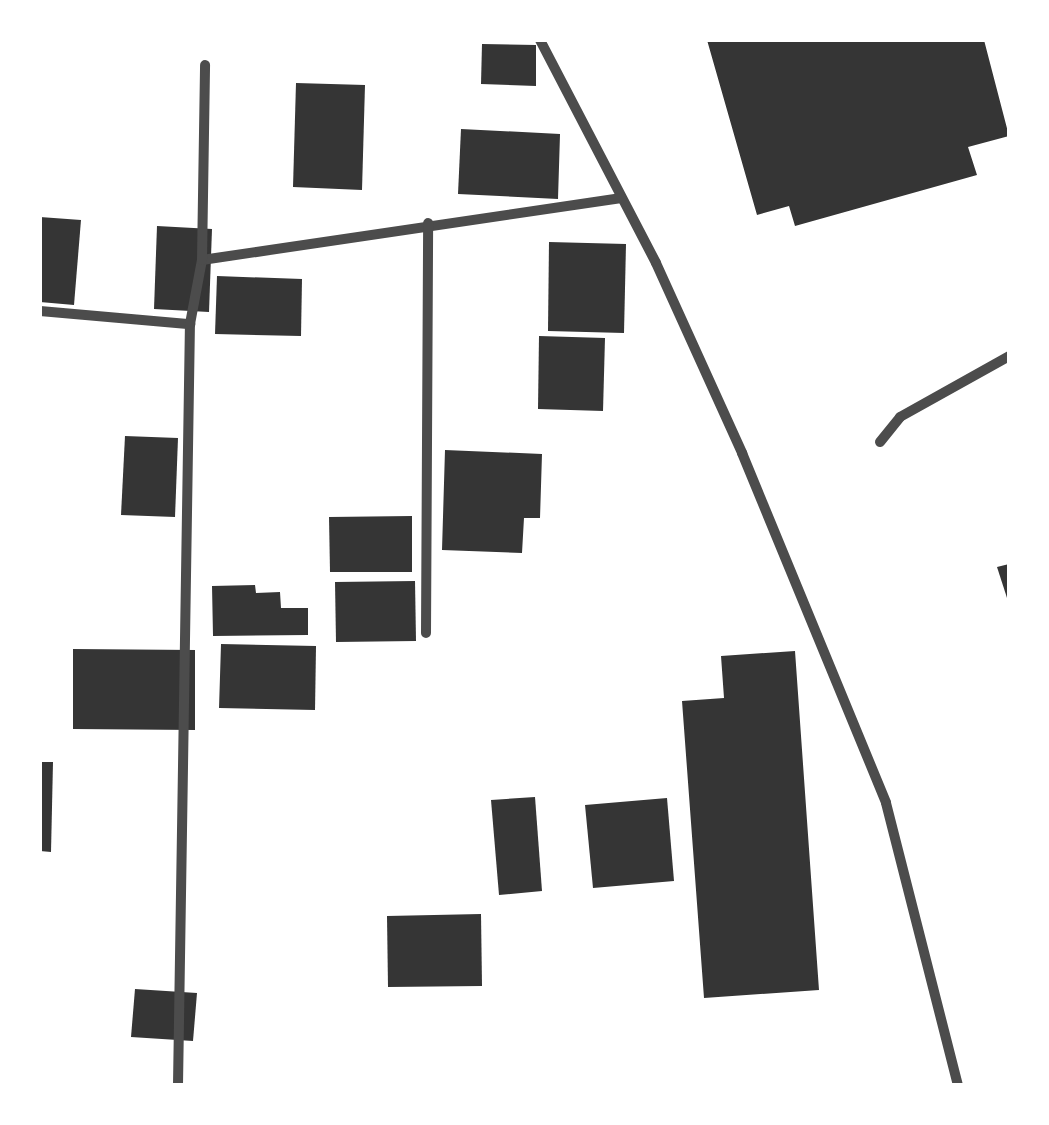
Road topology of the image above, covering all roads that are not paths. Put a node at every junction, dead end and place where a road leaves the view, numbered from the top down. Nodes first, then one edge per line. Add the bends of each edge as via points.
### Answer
1 (540, 40) edge
2 (205, 65) dead end
3 (622, 198) junction
4 (428, 223) junction
5 (202, 260) junction
6 (40, 311) edge
7 (190, 324) junction
8 (1009, 356) edge
9 (880, 442) dead end
10 (426, 633) dead end
11 (178, 1085) edge
12 (958, 1085) edge

1 - 3 street
2 - 5 street
3 - 4 street
3 - 12 street via 742,453 886,803
4 - 5 street
4 - 10 street
5 - 7 street
6 - 7 street
7 - 11 street
8 - 9 street via 900,416

